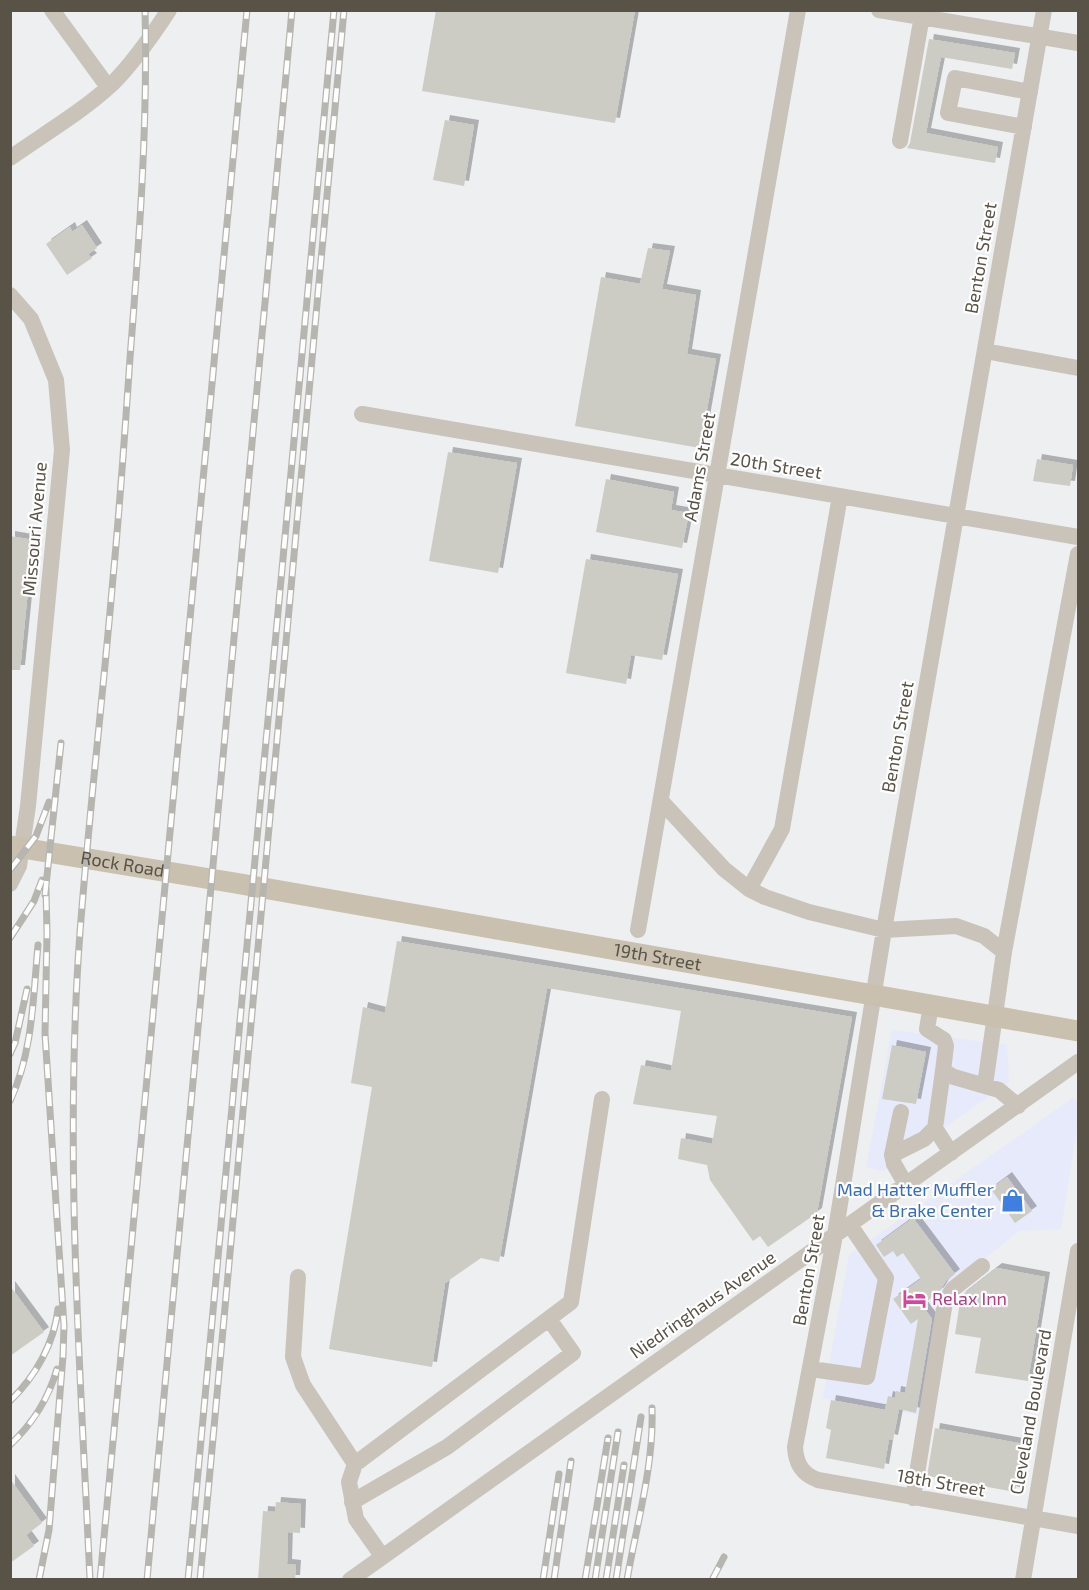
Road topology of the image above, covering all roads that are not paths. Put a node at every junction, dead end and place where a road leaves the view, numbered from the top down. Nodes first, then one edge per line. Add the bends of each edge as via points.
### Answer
1 (52, 10) edge
2 (169, 10) edge
3 (798, 10) edge
4 (879, 10) edge
5 (1044, 10) edge
6 (923, 14) edge
7 (1039, 37) junction
8 (1078, 43) edge
9 (108, 87) junction
10 (1029, 92) junction
11 (1024, 127) junction
12 (900, 141) dead end
13 (10, 158) edge
14 (10, 295) edge
15 (985, 351) junction
16 (1078, 368) edge
17 (362, 414) dead end
18 (718, 477) junction
19 (840, 496) junction
20 (956, 517) junction
21 (1078, 537) edge
22 (1078, 554) edge
23 (661, 801) junction
24 (10, 846) edge
25 (235, 883) joint
26 (10, 884) edge
27 (749, 889) junction
28 (638, 930) dead end
29 (884, 930) junction
30 (1005, 952) junction
31 (873, 996) junction
32 (931, 1005) junction
33 (994, 1016) junction
34 (1078, 1031) edge
35 (1078, 1062) edge
36 (943, 1071) junction
37 (985, 1085) junction
38 (602, 1099) dead end
39 (1018, 1106) junction
40 (901, 1112) dead end
41 (935, 1128) junction
42 (951, 1153) junction
43 (892, 1155) junction
44 (906, 1185) junction
45 (850, 1225) junction
46 (835, 1235) junction
47 (1078, 1251) edge
48 (982, 1266) dead end
49 (298, 1277) dead end
50 (549, 1319) junction
51 (811, 1369) junction
52 (355, 1464) junction
53 (801, 1469) joint
54 (913, 1498) junction
55 (352, 1502) junction
56 (1033, 1518) junction
57 (1078, 1526) edge
58 (382, 1556) junction
59 (350, 1580) edge
60 (1023, 1580) edge

1 - 9 street
2 - 9 street via 146,45
3 - 18 street, Adams Street
4 - 6 street
5 - 7 street, Benton Street
6 - 7 street
6 - 12 street
7 - 8 street
7 - 10 street, Benton Street
9 - 13 street
10 - 11 street, Benton Street
10 - 11 street via 955,78 948,113
11 - 15 street, Benton Street
14 - 26 street, Missouri Avenue via 31,319 56,380 62,450 28,806 19,866
15 - 16 street
15 - 20 street, Benton Street
17 - 18 street, 20th Street
18 - 19 street, 20th Street
18 - 23 street, Adams Street
19 - 20 street, 20th Street
19 - 27 street via 782,829
20 - 21 street, 20th Street
20 - 29 street, Benton Street
22 - 30 street
23 - 27 street via 723,869
23 - 28 street, Adams Street
24 - 25 main road, Rock Road
25 - 31 main road, 19th Street
27 - 29 street via 783,904
29 - 30 street via 956,926 984,936
29 - 31 street, Benton Street
30 - 33 street
31 - 32 main road, 19th Street
31 - 46 street, Benton Street
32 - 33 main road, 19th Street
32 - 36 street via 927,1029 944,1040
33 - 34 main road, 19th Street
33 - 37 street
35 - 39 street, Niedringhaus Avenue
36 - 37 street
36 - 41 street
37 - 39 street via 999,1090
38 - 50 street via 571,1302
39 - 42 street, Niedringhaus Avenue
40 - 43 street
41 - 42 street
41 - 43 street via 924,1139
42 - 44 street, Niedringhaus Avenue
43 - 44 street
44 - 45 street, Niedringhaus Avenue
45 - 46 street, Niedringhaus Avenue
45 - 51 street via 886,1278 867,1377
46 - 51 street, Benton Street
46 - 58 street, Niedringhaus Avenue
47 - 56 street, Cleveland Boulevard
48 - 54 street via 953,1289 945,1302
49 - 52 street via 293,1357 303,1385
50 - 52 street
50 - 55 street via 573,1353 447,1447
51 - 53 street, Benton Street via 795,1447
52 - 55 street via 349,1482
53 - 54 street, 18th Street via 818,1480
54 - 56 street, 18th Street
55 - 58 street via 357,1519
56 - 57 street, 18th Street
56 - 60 street, Cleveland Boulevard
58 - 59 street, Niedringhaus Avenue

